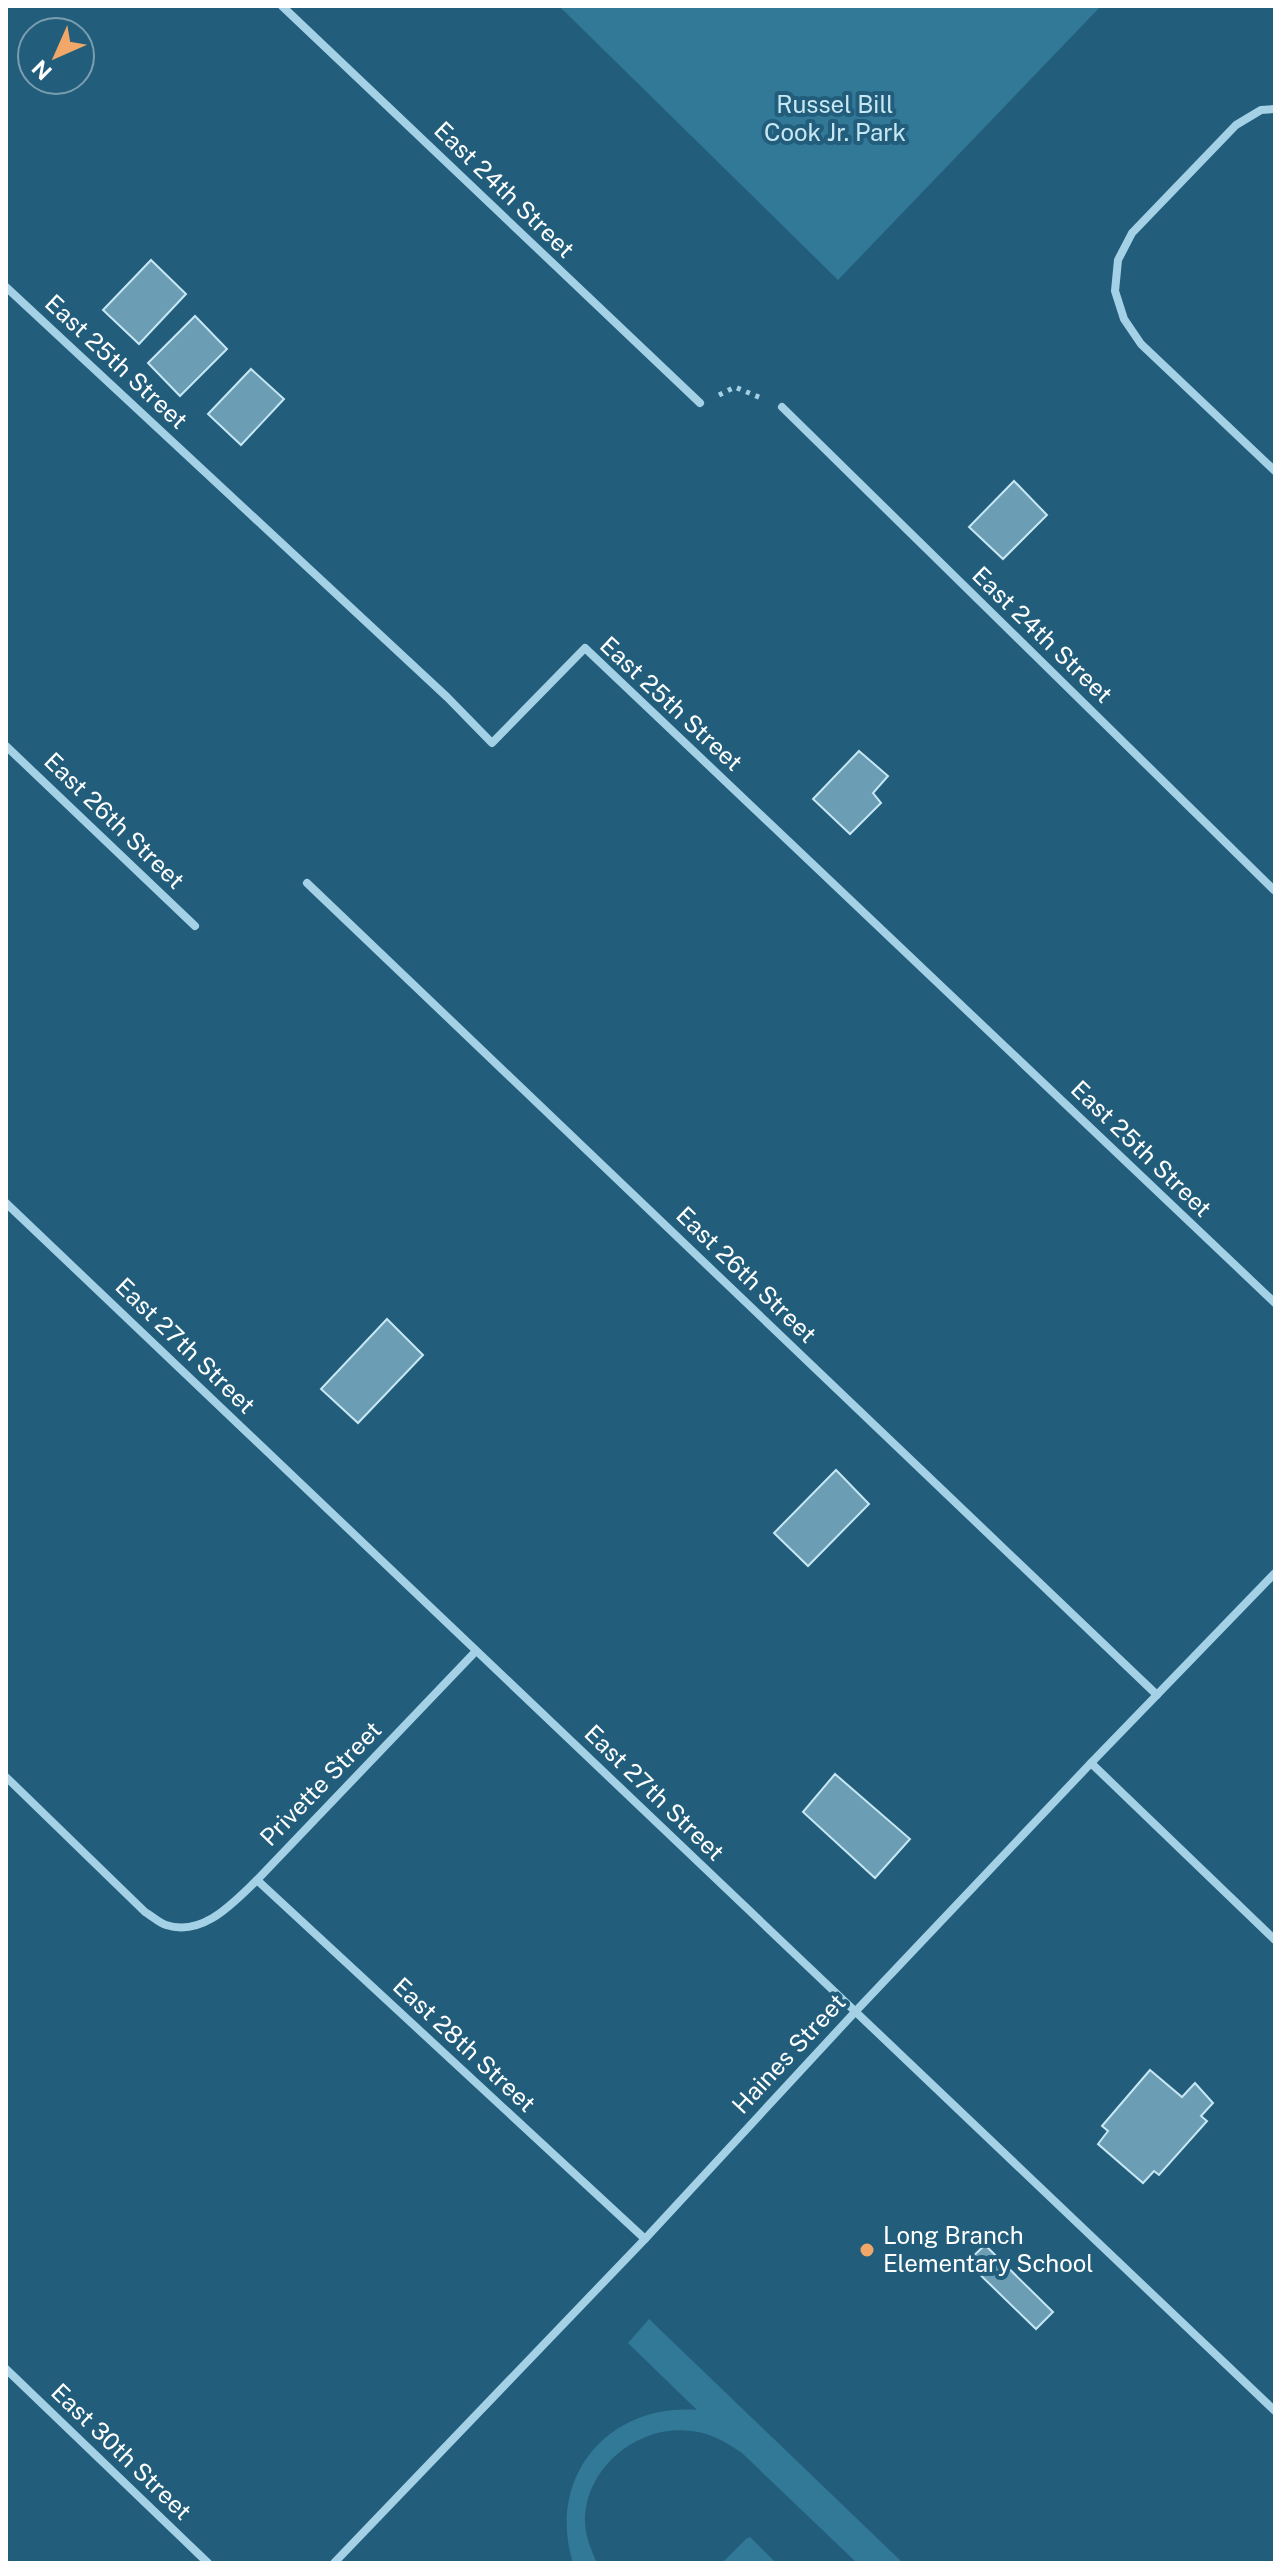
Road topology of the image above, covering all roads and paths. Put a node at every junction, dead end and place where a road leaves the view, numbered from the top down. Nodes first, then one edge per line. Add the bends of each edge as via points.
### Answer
1 (282, 6) edge
2 (1275, 109) edge
3 (6, 287) edge
4 (700, 403) joint
5 (782, 407) joint
6 (1275, 471) edge
7 (6, 746) edge
8 (307, 883) dead end
9 (1275, 891) edge
10 (195, 926) dead end
11 (6, 1203) edge
12 (1275, 1303) edge
13 (1275, 1573) edge
14 (476, 1651) junction
15 (1157, 1695) junction
16 (1091, 1763) junction
17 (6, 1777) edge
18 (257, 1880) junction
19 (1275, 1940) edge
20 (854, 2013) junction
21 (645, 2239) junction
22 (6, 2369) edge
23 (1275, 2411) edge
24 (208, 2563) edge
25 (334, 2563) edge

1 - 4 street, East 24th Street
2 - 6 street via 1261,110 1236,125 1132,233 1118,260 1115,291 1124,319 1141,344
3 - 12 street, East 25th Street via 492,743 585,648
4 - 5 path via 735,387
5 - 9 street, East 24th Street
7 - 10 street, East 26th Street
8 - 15 street, East 26th Street
11 - 14 street, East 27th Street
13 - 15 street, Haines Street
14 - 18 street, Privette Street
14 - 20 street, East 27th Street
15 - 16 street, Haines Street
16 - 19 street
16 - 20 street, Haines Street
17 - 18 street, Privette Street via 164,1925 184,1929 205,1922
18 - 21 street, East 28th Street
20 - 21 street, Haines Street
20 - 23 street, East 27th Street
21 - 25 street, Haines Street
22 - 24 street, East 30th Street

